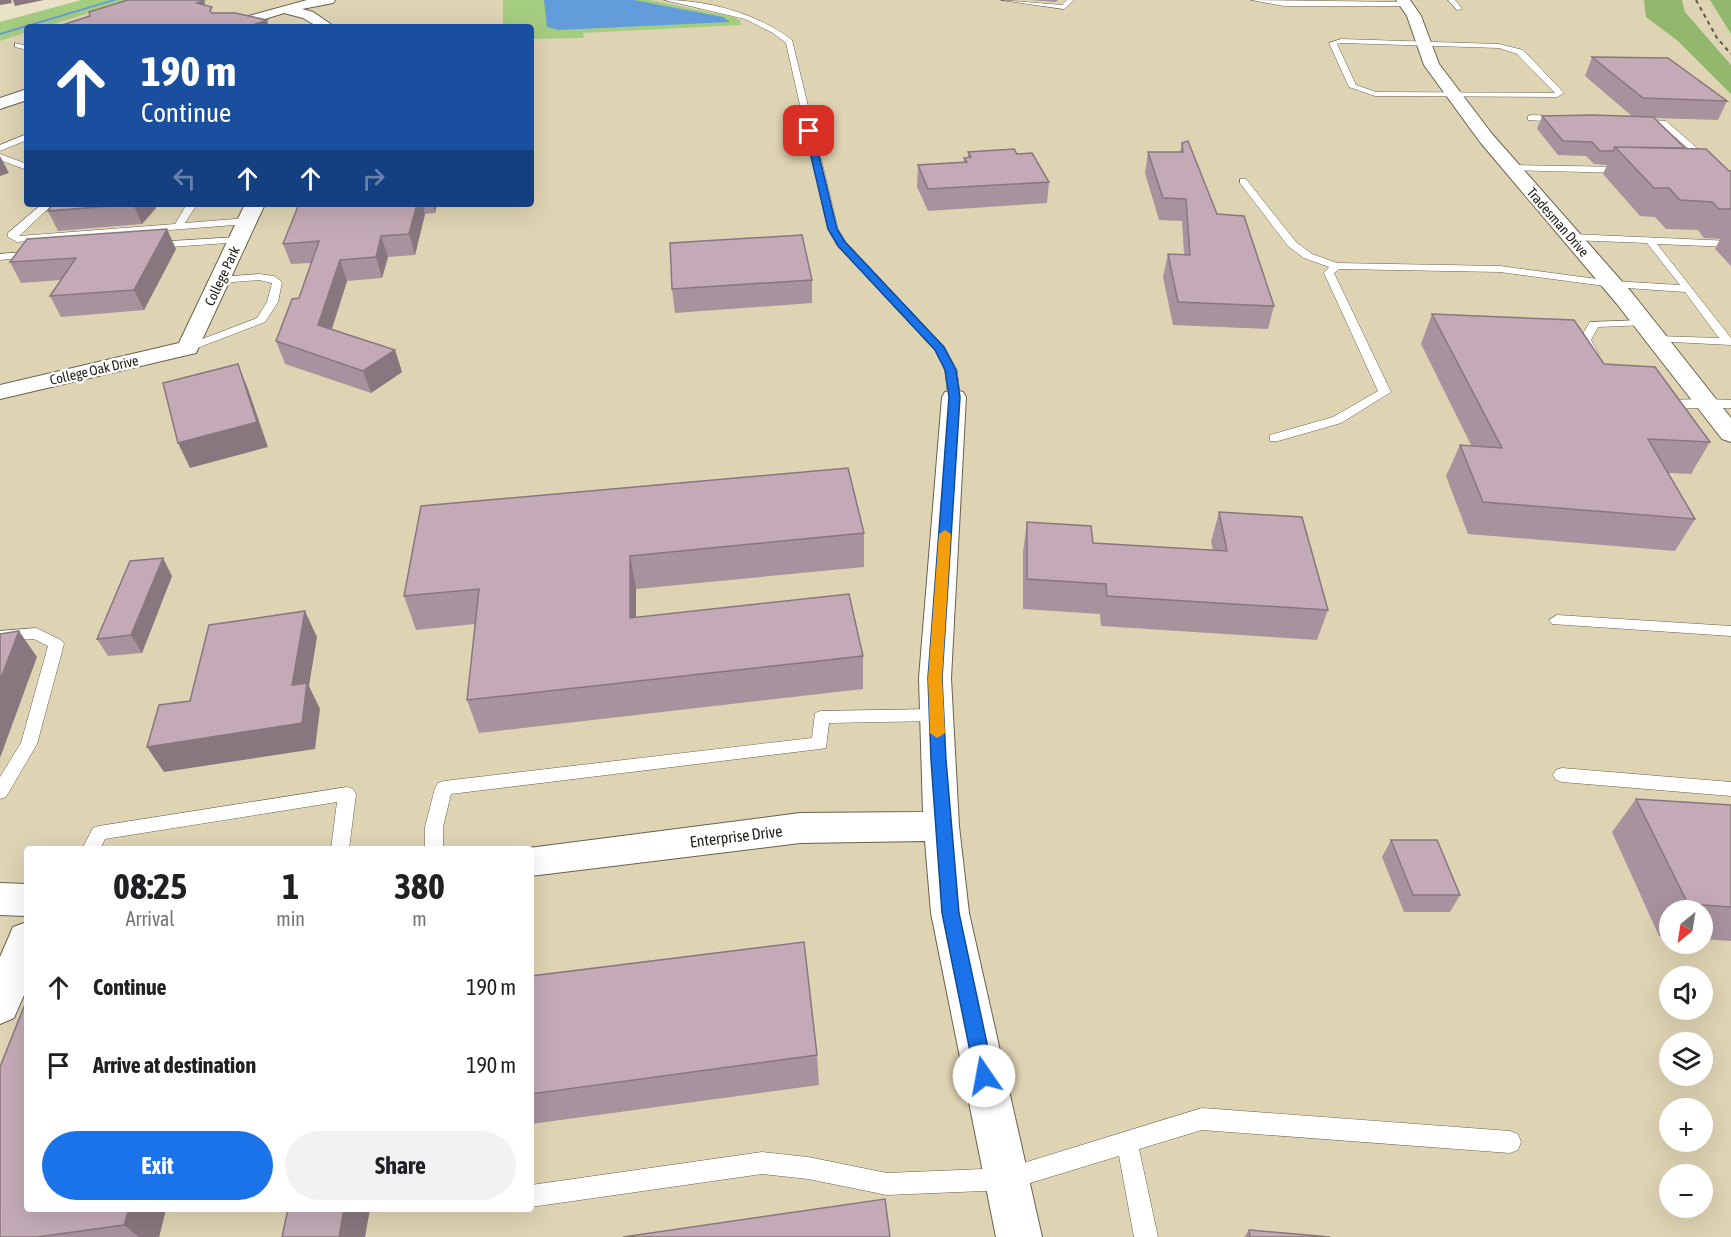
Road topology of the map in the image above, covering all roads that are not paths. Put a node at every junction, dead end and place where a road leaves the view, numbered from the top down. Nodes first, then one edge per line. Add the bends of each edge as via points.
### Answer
1 (328, 0) edge
2 (667, 0) edge
3 (1004, 0) edge
4 (1071, 0) edge
5 (1254, 0) edge
6 (1451, 0) edge
7 (1405, 2) edge
8 (283, 9) junction
9 (1459, 9) dead end
10 (235, 24) edge
11 (323, 24) edge
12 (1424, 44) junction
13 (18, 45) dead end
14 (24, 47) edge
15 (24, 95) edge
16 (1455, 96) junction
17 (0, 104) edge
18 (1531, 118) dead end
19 (1575, 120) edge
20 (1630, 122) edge
21 (24, 138) edge
22 (0, 148) edge
23 (0, 157) edge
24 (1713, 165) edge
25 (24, 166) edge
26 (1512, 168) junction
27 (1638, 171) edge
28 (1243, 181) dead end
29 (45, 207) edge
30 (190, 207) edge
31 (247, 222) edge
32 (178, 226) junction
33 (1571, 237) junction
34 (1650, 241) junction
35 (1731, 244) edge
36 (145, 246) edge
37 (51, 252) edge
38 (0, 257) edge
39 (1336, 266) junction
40 (219, 280) junction
41 (1612, 285) junction
42 (1688, 290) junction
43 (1650, 331) junction
44 (1730, 343) edge
45 (188, 348) junction
46 (1599, 364) edge
47 (0, 393) edge
48 (954, 397) joint
49 (1654, 401) edge
50 (1707, 404) junction
51 (1731, 404) edge
52 (1731, 434) edge
53 (1274, 438) dead end
54 (1557, 620) dead end
55 (1731, 631) edge
56 (0, 636) edge
57 (936, 716) junction
58 (1562, 775) dead end
59 (1731, 789) edge
60 (0, 792) edge
61 (942, 826) junction
62 (95, 841) edge
63 (340, 846) edge
64 (434, 846) edge
65 (534, 861) edge
66 (0, 899) edge
67 (24, 900) edge
68 (24, 946) edge
69 (0, 1005) edge
70 (1127, 1142) junction
71 (1510, 1142) dead end
72 (1007, 1179) junction
73 (534, 1196) edge
74 (1019, 1237) edge
75 (1146, 1237) edge

1 - 8 street
2 - 48 lane via 756,20 789,42 833,229 842,244 940,349 951,370
3 - 4 lane via 1064,7
5 - 7 lane via 1284,4
6 - 9 lane
7 - 12 street, Tradesman Drive
8 - 10 street
8 - 11 street via 308,15
12 - 16 street, Tradesman Drive via 1432,65
12 - 16 lane via 1334,43 1353,87 1374,94
12 - 16 lane via 1499,46 1520,52 1560,93
13 - 14 lane
15 - 17 street
16 - 26 street, Tradesman Drive
18 - 19 lane
20 - 24 lane via 1663,123
21 - 22 lane
23 - 25 lane
26 - 27 lane
26 - 33 street, Tradesman Drive
28 - 39 lane via 1292,244 1308,256
29 - 32 lane via 12,235 17,239
30 - 32 lane
31 - 32 lane
31 - 36 lane
31 - 40 street, College Park
33 - 34 lane
33 - 41 street, Tradesman Drive
34 - 35 lane
34 - 42 lane
37 - 38 lane
39 - 41 lane via 1500,269
39 - 53 lane via 1329,273 1385,392 1337,420
40 - 45 street, College Park
40 - 45 lane via 270,278 277,282 277,291 261,320
41 - 42 lane
41 - 43 street, Tradesman Drive
42 - 44 lane
43 - 44 lane
43 - 46 lane via 1594,324 1586,340
43 - 50 street, Tradesman Drive
45 - 47 street, College Oak Drive
48 - 57 street via 935,678
49 - 50 lane
50 - 51 lane
50 - 52 street, Tradesman Drive
54 - 55 lane
56 - 60 lane via 36,633 56,644 29,744
57 - 61 street
57 - 64 lane via 821,717 820,743 444,788 434,827
58 - 59 lane
61 - 65 street, Enterprise Drive via 800,828
61 - 72 street via 950,913
62 - 63 lane via 347,794
66 - 67 street
68 - 69 street
70 - 71 lane via 1202,1119
70 - 72 lane
70 - 75 lane
72 - 73 lane via 887,1184 762,1163
72 - 74 street

